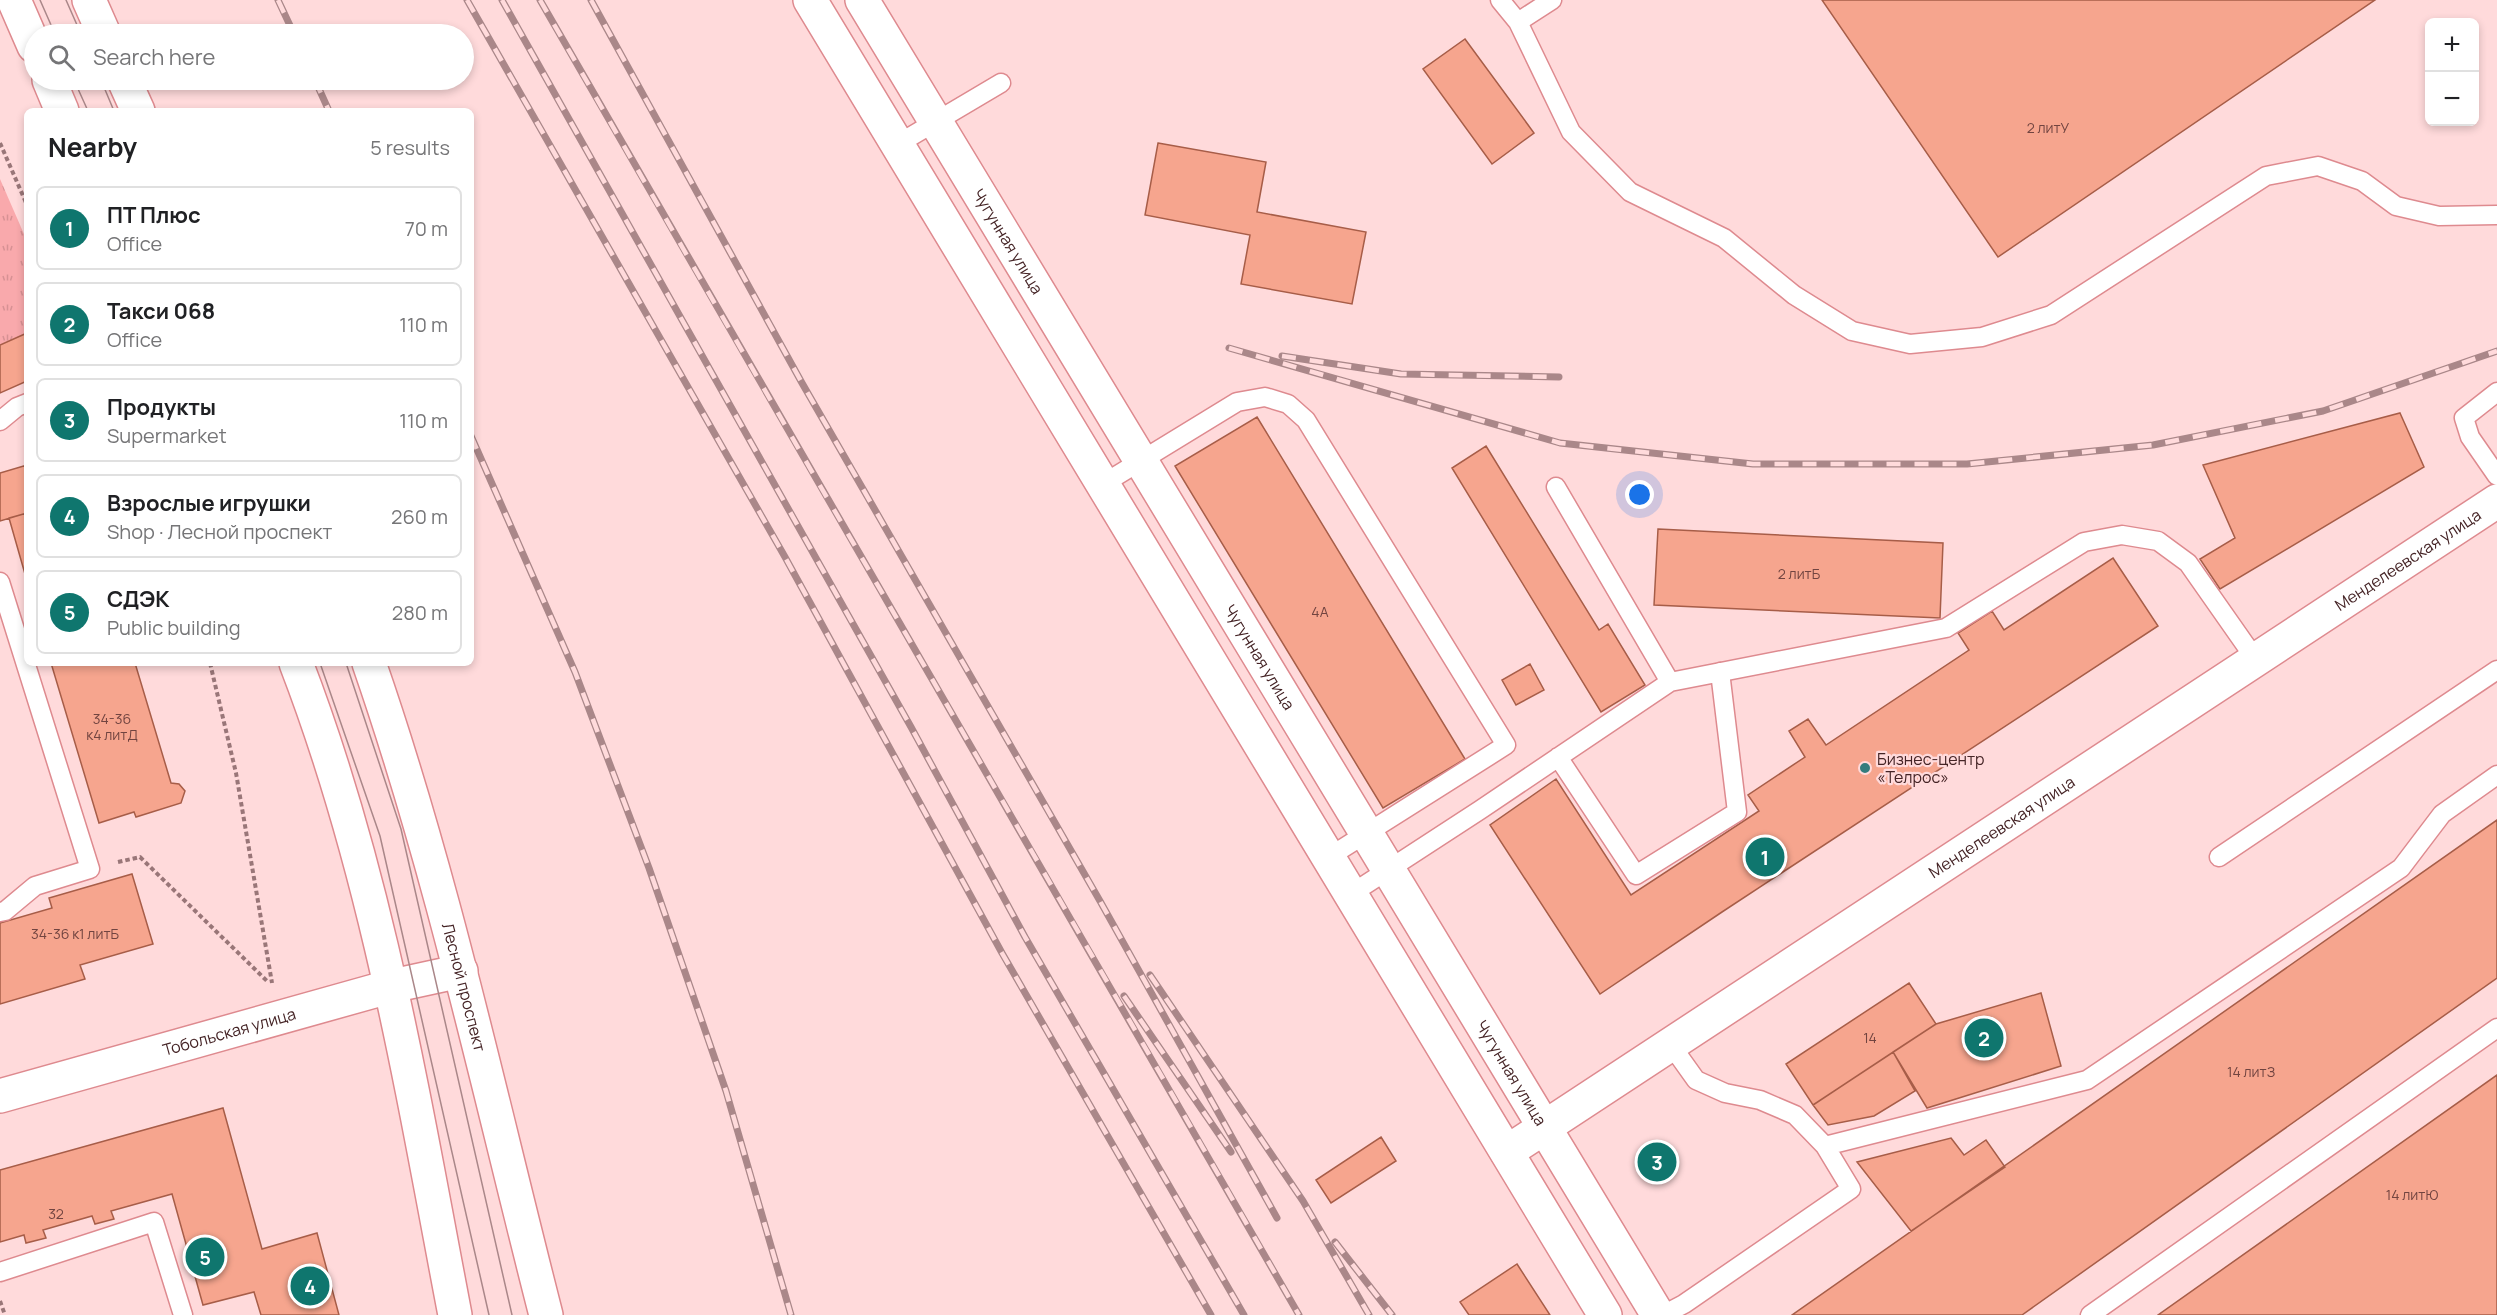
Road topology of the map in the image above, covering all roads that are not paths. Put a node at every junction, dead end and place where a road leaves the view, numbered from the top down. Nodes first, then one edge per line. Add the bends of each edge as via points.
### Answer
1 (14, 0) edge
2 (89, 0) edge
3 (810, 0) edge
4 (862, 0) edge
5 (1500, 0) edge
6 (1552, 0) edge
7 (1518, 22) junction
8 (24, 24) edge
9 (100, 24) edge
10 (1001, 83) dead end
11 (53, 90) edge
12 (129, 90) edge
13 (61, 108) edge
14 (137, 108) edge
15 (935, 123) junction
16 (898, 144) junction
17 (2497, 215) edge
18 (2497, 392) edge
19 (24, 404) edge
20 (0, 421) edge
21 (1141, 461) junction
22 (2497, 476) edge
23 (1103, 484) junction
24 (1556, 487) dead end
25 (2497, 501) edge
26 (0, 582) edge
27 (24, 659) edge
28 (2256, 660) junction
29 (26, 666) edge
30 (297, 666) edge
31 (370, 666) edge
32 (2497, 670) edge
33 (1720, 672) junction
34 (1670, 682) junction
35 (1558, 757) junction
36 (2497, 775) edge
37 (1366, 834) junction
38 (1329, 857) junction
39 (2219, 857) dead end
40 (1389, 870) junction
41 (1351, 894) junction
42 (0, 912) edge
43 (461, 971) junction
44 (392, 987) junction
45 (2497, 1028) edge
46 (1671, 1046) junction
47 (0, 1096) edge
48 (1545, 1128) junction
49 (1825, 1146) junction
50 (1507, 1152) junction
51 (0, 1272) edge
52 (183, 1315) edge
53 (455, 1315) edge
54 (546, 1315) edge
55 (1605, 1315) edge
56 (1658, 1315) edge
57 (1663, 1315) edge
58 (2090, 1315) edge

1 - 8 street
2 - 9 street
3 - 16 street
4 - 15 street, Чугунная улица
5 - 7 lane
6 - 7 lane
7 - 17 lane via 1571,132 1630,192 1724,238 1794,296 1852,332 1910,344 1982,337 2051,315 2266,176 2318,166 2362,181 2396,206 2439,216
10 - 15 lane
11 - 13 street
12 - 14 street
15 - 16 lane
15 - 21 street, Чугунная улица
16 - 23 street
18 - 22 lane via 2464,418 2470,437
19 - 20 lane
21 - 23 lane
21 - 37 street, Чугунная улица
21 - 37 lane via 1237,402 1265,397 1288,404 1306,420 1506,745
23 - 38 street
24 - 34 lane
25 - 28 street, Менделеевская улица
26 - 27 lane
28 - 33 lane via 2188,563 2158,541 2122,535 2084,542 1946,628
28 - 46 street, Менделеевская улица
29 - 42 lane via 90,869 35,886
30 - 44 street via 356,842
31 - 43 street, Лесной проспект via 400,753
32 - 39 lane
33 - 34 lane
33 - 35 lane via 1737,812 1636,875
34 - 35 lane
35 - 40 lane
36 - 49 lane via 2442,814 2401,868 2087,1080
37 - 38 lane
37 - 40 street, Чугунная улица
38 - 41 street
40 - 41 lane
40 - 48 street, Чугунная улица
41 - 50 street
43 - 44 street, Тобольская улица
43 - 54 street, Лесной проспект
44 - 47 street, Тобольская улица
44 - 53 street
45 - 58 lane
46 - 48 street, Менделеевская улица
46 - 49 lane via 1696,1080 1795,1115
48 - 50 street, Менделеевская улица
48 - 56 street, Чугунная улица
49 - 57 lane via 1851,1189
50 - 55 street
51 - 52 lane via 154,1222

